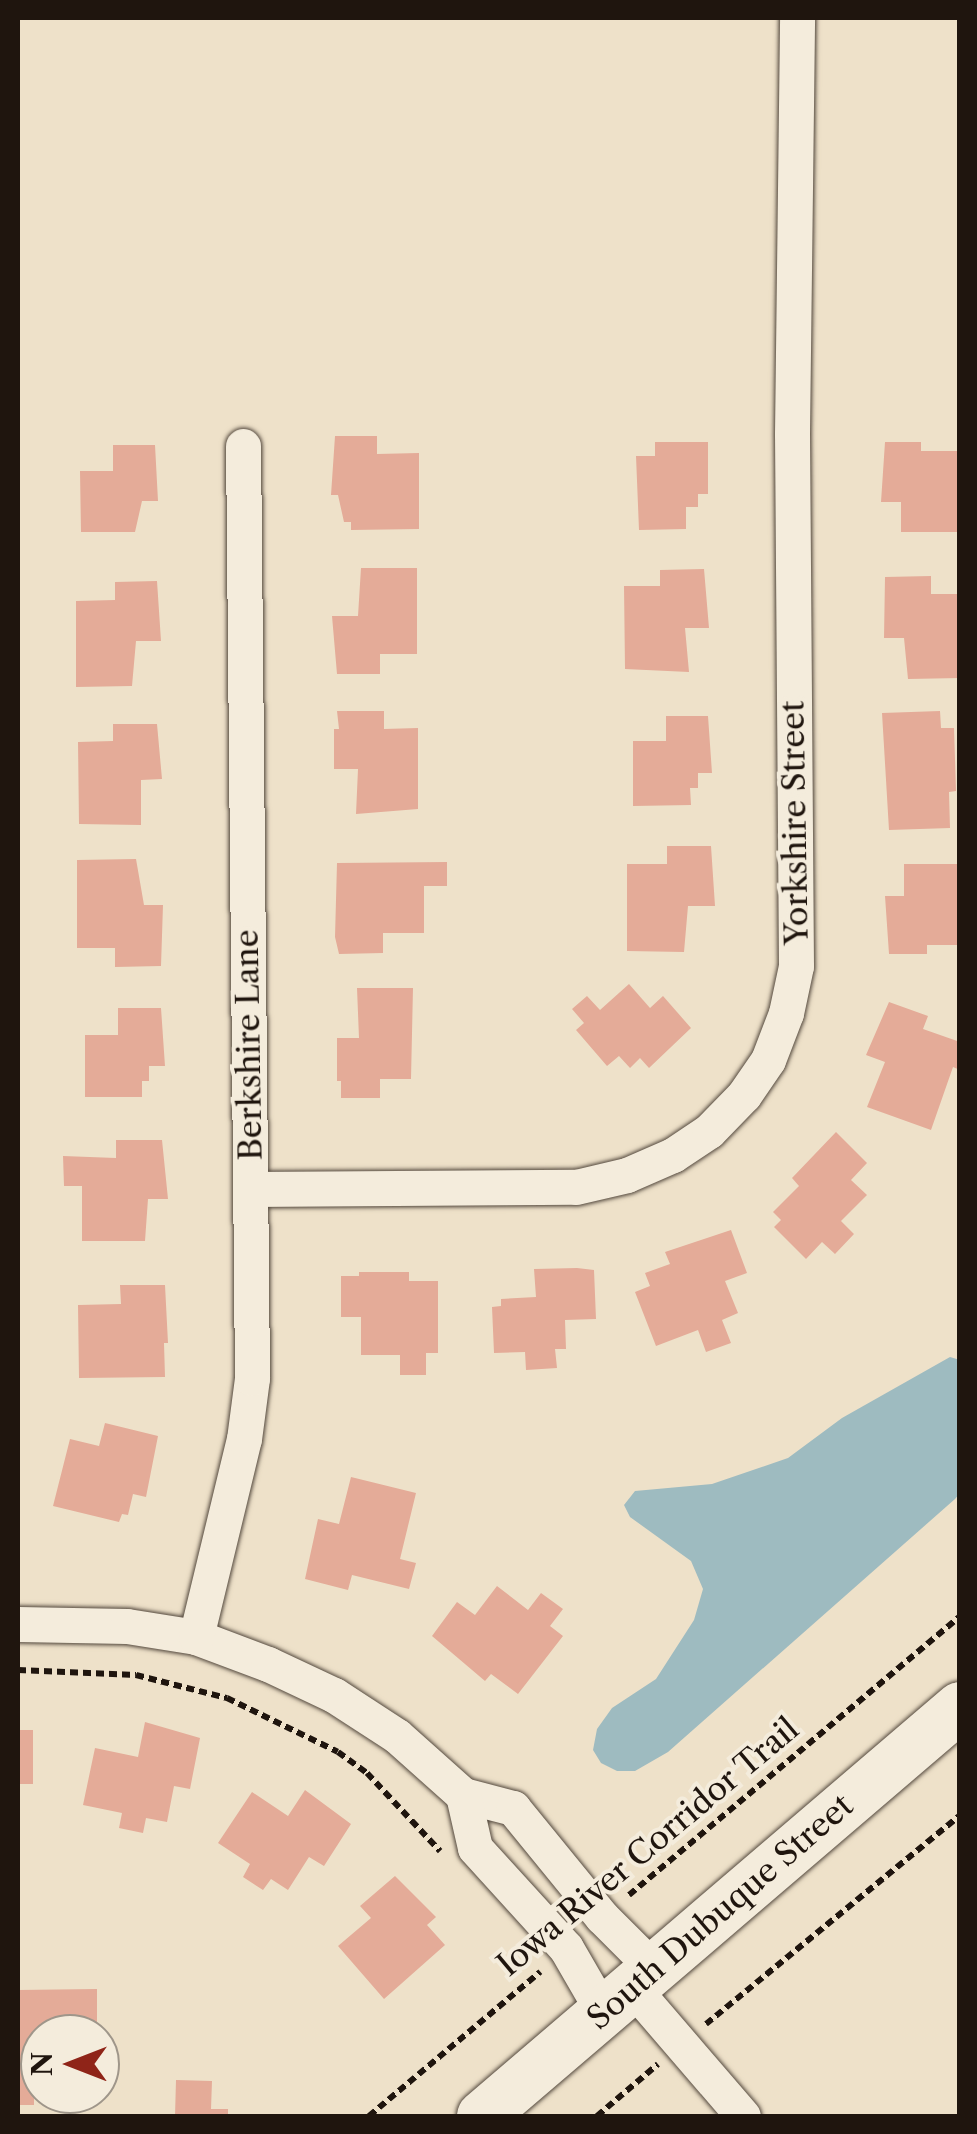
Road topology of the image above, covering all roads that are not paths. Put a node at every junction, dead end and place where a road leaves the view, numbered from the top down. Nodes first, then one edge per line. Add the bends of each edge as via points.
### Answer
1 (797, 18) edge
2 (243, 446) dead end
3 (250, 1189) junction
4 (18, 1624) edge
5 (196, 1638) junction
6 (960, 1707) edge
7 (464, 1795) junction
8 (630, 1989) junction
9 (482, 2116) edge
10 (743, 2116) edge

1 - 3 street, Yorkshire Street via 796,966 768,1060 710,1132 628,1175 576,1187
2 - 3 street, Berkshire Lane
3 - 5 street, Berkshire Lane via 252,1378 244,1440
4 - 5 street via 127,1626
5 - 7 street via 334,1696 397,1736
6 - 8 main road, South Dubuque Street
7 - 8 street via 513,1808 602,1917
7 - 8 street via 474,1848 554,1960
8 - 9 main road, South Dubuque Street
8 - 10 street

